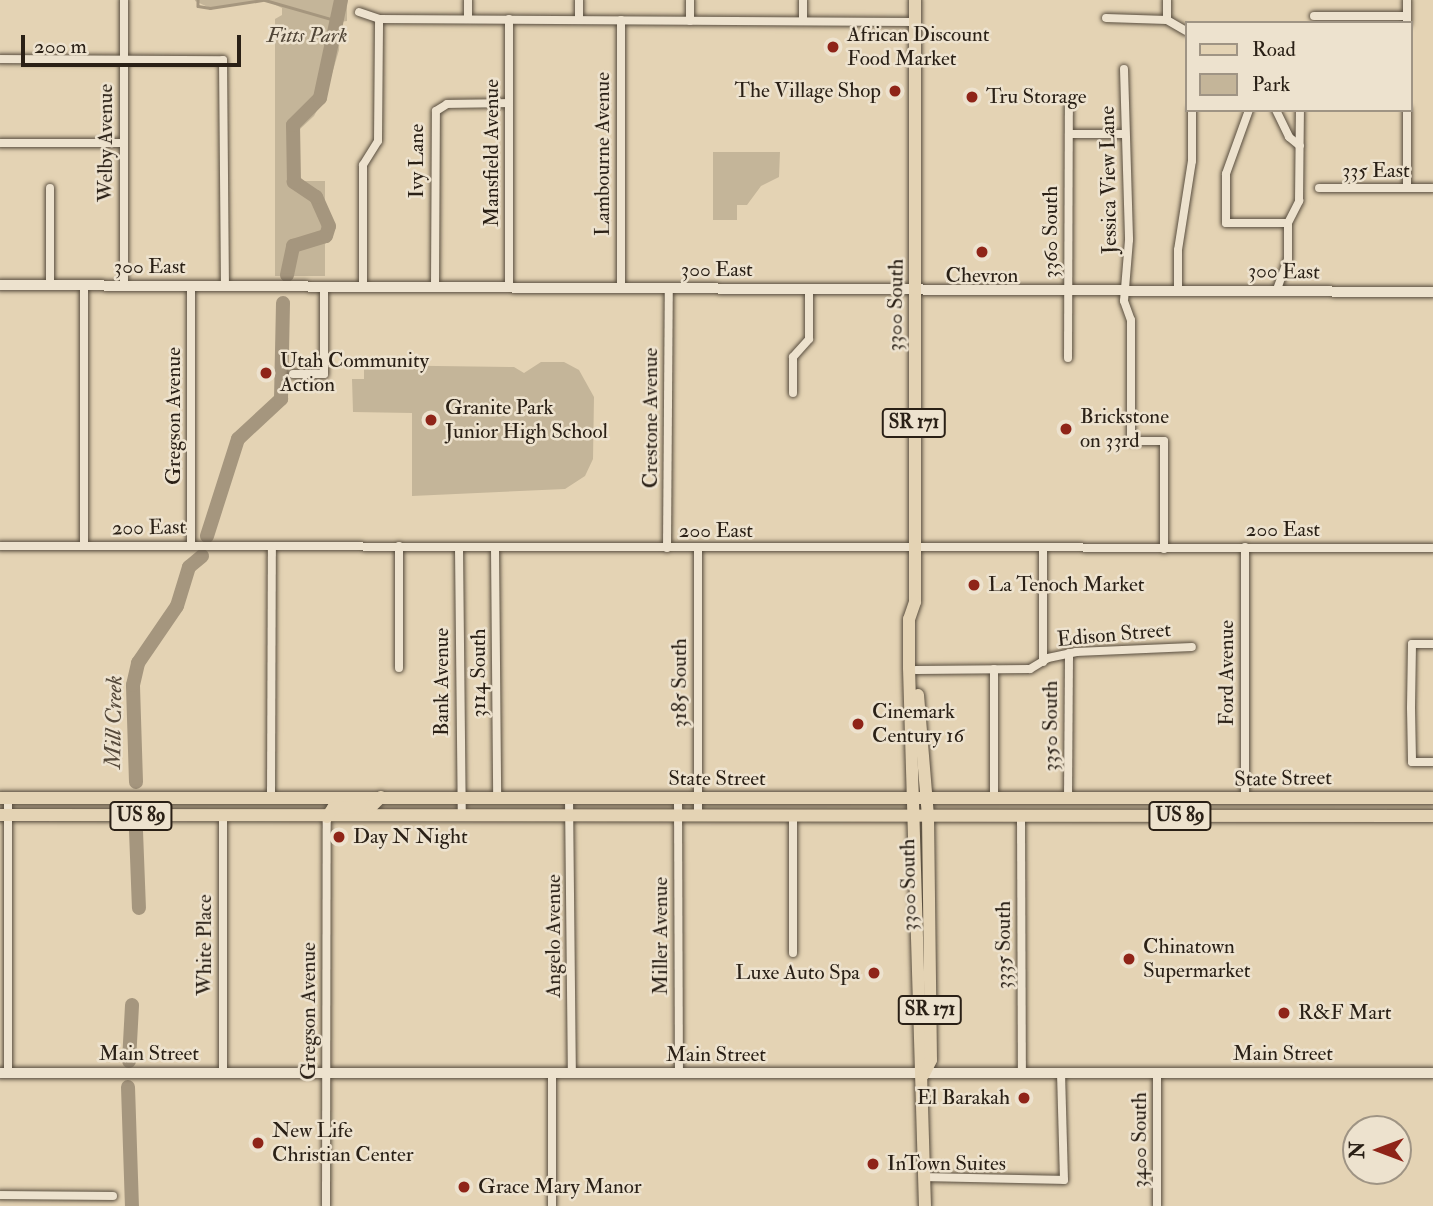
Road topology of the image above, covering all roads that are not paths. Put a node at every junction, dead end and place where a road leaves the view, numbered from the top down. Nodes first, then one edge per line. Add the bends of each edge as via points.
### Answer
1 (124, 0) edge
2 (468, 0) edge
3 (579, 0) edge
4 (690, 0) edge
5 (803, 0) edge
6 (915, 0) edge
7 (1167, 0) edge
8 (1407, 0) edge
9 (359, 12) dead end
10 (1314, 16) dead end
11 (1106, 18) dead end
12 (379, 19) junction
13 (468, 19) junction
14 (509, 19) junction
15 (579, 19) junction
16 (1407, 19) edge
17 (621, 20) junction
18 (1167, 20) junction
19 (690, 21) junction
20 (803, 21) junction
21 (915, 22) junction
22 (1184, 30) edge
23 (0, 59) edge
24 (124, 60) junction
25 (1125, 69) dead end
26 (509, 103) junction
27 (1069, 106) dead end
28 (1192, 112) edge
29 (1248, 112) edge
30 (1277, 112) edge
31 (1300, 112) edge
32 (1407, 112) edge
33 (1069, 134) junction
34 (1124, 134) junction
35 (0, 143) edge
36 (124, 143) junction
37 (1300, 146) junction
38 (50, 188) dead end
39 (1319, 188) dead end
40 (1407, 188) junction
41 (1433, 188) edge
42 (1288, 223) junction
43 (0, 285) edge
44 (50, 286) junction
45 (84, 286) junction
46 (124, 286) junction
47 (191, 286) junction
48 (225, 286) junction
49 (324, 287) junction
50 (362, 287) junction
51 (435, 287) junction
52 (509, 288) junction
53 (621, 288) junction
54 (669, 289) junction
55 (809, 289) junction
56 (915, 290) junction
57 (1068, 291) junction
58 (1128, 291) junction
59 (1178, 291) junction
60 (1276, 292) junction
61 (1433, 292) edge
62 (1068, 358) dead end
63 (293, 374) dead end
64 (793, 393) dead end
65 (0, 546) edge
66 (84, 546) junction
67 (191, 546) junction
68 (272, 546) junction
69 (399, 546) junction
70 (1043, 547) junction
71 (1245, 547) junction
72 (459, 548) junction
73 (495, 548) junction
74 (667, 548) junction
75 (1433, 548) edge
76 (698, 549) junction
77 (915, 549) junction
78 (1164, 549) junction
79 (912, 611) junction
80 (1433, 644) edge
81 (1192, 647) dead end
82 (1069, 653) junction
83 (1043, 662) junction
84 (399, 668) dead end
85 (994, 669) junction
86 (916, 670) junction
87 (1433, 762) edge
88 (381, 797) junction
89 (460, 797) junction
90 (497, 797) junction
91 (4, 798) edge
92 (569, 798) junction
93 (678, 798) junction
94 (698, 798) junction
95 (1433, 798) edge
96 (271, 799) junction
97 (994, 799) junction
98 (1068, 799) junction
99 (1245, 799) junction
100 (921, 800) junction
101 (4, 816) edge
102 (223, 816) junction
103 (793, 816) junction
104 (922, 816) junction
105 (1021, 816) junction
106 (1433, 816) edge
107 (327, 817) junction
108 (461, 817) junction
109 (569, 817) junction
110 (678, 817) junction
111 (698, 817) junction
112 (793, 953) dead end
113 (4, 1073) edge
114 (223, 1073) junction
115 (1157, 1073) junction
116 (1433, 1073) edge
117 (326, 1074) junction
118 (552, 1074) junction
119 (572, 1074) junction
120 (679, 1074) junction
121 (924, 1074) junction
122 (1022, 1074) junction
123 (1061, 1074) junction
124 (925, 1177) junction
125 (0, 1195) edge
126 (113, 1196) dead end
127 (326, 1206) edge
128 (552, 1206) edge
129 (925, 1206) edge
130 (1157, 1206) edge

1 - 24 street, Welby Avenue
2 - 13 street
3 - 15 street
4 - 19 street
5 - 20 street
6 - 21 main road, 3300 South / SR 171
7 - 18 street
8 - 16 street
9 - 12 street
10 - 16 street
11 - 18 street
12 - 13 street
12 - 50 street via 378,141 363,165
13 - 14 street
14 - 15 street
14 - 26 street, Mansfield Avenue
15 - 17 street
17 - 19 street
17 - 53 street, Lambourne Avenue
18 - 22 street
19 - 20 street
20 - 21 street
21 - 56 main road, 3300 South / SR 171
23 - 24 street
24 - 36 street, Welby Avenue
24 - 48 street via 223,60
25 - 34 street, Jessica View Lane
26 - 51 street, Ivy Lane via 447,104 436,111
26 - 52 street, Mansfield Avenue
27 - 33 street, 3360 South
28 - 59 street via 1192,161 1178,250
29 - 42 street via 1226,174 1226,223
30 - 37 street via 1289,137
31 - 37 street
32 - 40 street
33 - 34 street
33 - 57 street, 3360 South
34 - 58 street, Jessica View Lane
35 - 36 street
36 - 46 street, Welby Avenue
37 - 42 street via 1300,201
38 - 44 street
39 - 40 street, 335 East
40 - 41 street, 335 East
42 - 60 street via 1288,259
43 - 44 street, 300 East
44 - 45 street, 300 East
45 - 46 street, 300 East
45 - 66 street
46 - 47 street, 300 East
47 - 48 street, 300 East
47 - 67 street, Gregson Avenue
48 - 49 street, 300 East
49 - 50 street, 300 East
49 - 63 street via 324,374
50 - 51 street, 300 East
51 - 52 street, 300 East
52 - 53 street, 300 East
53 - 54 street, 300 East
54 - 55 street, 300 East
54 - 74 street, Crestone Avenue
55 - 56 street, 300 East
55 - 64 street via 809,339 793,357
56 - 57 street, 300 East
56 - 77 main road, 3300 South / SR 171
57 - 58 street, 300 East
57 - 62 street, 3360 South
58 - 59 street, 300 East
58 - 78 street, Jessica View Lane via 1124,301 1131,320 1131,441 1164,441
59 - 60 street, 300 East
60 - 61 street, 300 East
65 - 66 street, 200 East
66 - 67 street, 200 East
67 - 68 street, 200 East
68 - 69 street, 200 East
68 - 96 street
69 - 72 street, 200 East
69 - 84 street
70 - 77 street, 200 East
70 - 78 street, 200 East
70 - 83 street
71 - 75 street, 200 East
71 - 78 street, 200 East
71 - 99 street, Ford Avenue
72 - 73 street, 200 East
72 - 89 street, Bank Avenue
73 - 74 street, 200 East
73 - 90 street, 3114 South
74 - 76 street, 200 East
76 - 77 street, 200 East
76 - 94 street, 3185 South
77 - 79 main road, 3300 South / SR 171
79 - 86 main road, 3300 South / SR 171
79 - 100 main road, 3300 South / SR 171 via 909,668
80 - 87 street via 1412,644 1412,762
81 - 82 street, Edison Street
82 - 83 street, Edison Street
82 - 98 street, 3350 South
83 - 85 street, Edison Street via 1030,669
85 - 86 street, Edison Street
85 - 97 street
86 - 100 main road, 3300 South / SR 171
88 - 89 main road, State Street / US 89
88 - 96 main road, State Street / US 89
88 - 107 main road via 371,807 333,808
89 - 90 main road, State Street / US 89
89 - 108 street, Bank Avenue
90 - 92 main road, State Street / US 89
91 - 96 main road, State Street / US 89
91 - 101 street
92 - 93 main road, State Street / US 89
92 - 109 street, Angelo Avenue
93 - 94 main road, State Street / US 89
93 - 110 street, Miller Avenue
94 - 100 main road, State Street / US 89
94 - 111 street, 3185 South
95 - 99 main road, State Street / US 89
97 - 98 main road, State Street / US 89
97 - 100 main road, State Street / US 89
98 - 99 main road, State Street / US 89
100 - 104 main road, 3300 South / SR 171
101 - 102 main road, State Street / US 89
101 - 113 street
102 - 107 main road, State Street / US 89
102 - 114 street, White Place
103 - 104 main road, State Street / US 89
103 - 111 main road, State Street / US 89
103 - 112 street
104 - 105 main road, State Street / US 89
104 - 121 main road, 3300 South / SR 171 via 931,1060
105 - 106 main road, State Street / US 89
105 - 122 street, 3335 South
107 - 108 main road, State Street / US 89
107 - 117 street, Gregson Avenue
108 - 109 main road, State Street / US 89
109 - 110 main road, State Street / US 89
109 - 119 street, Angelo Avenue
110 - 111 main road, State Street / US 89
110 - 120 street, Miller Avenue
113 - 114 street, Main Street
114 - 117 street, Main Street
115 - 116 street, Main Street
115 - 123 street, Main Street
115 - 130 street, 3400 South
117 - 118 street, Main Street
117 - 127 street, Gregson Avenue
118 - 119 street, Main Street
118 - 128 street
119 - 120 street, Main Street
120 - 121 street, Main Street
121 - 122 street, Main Street
121 - 124 main road, 3300 South / SR 171
122 - 123 street, Main Street
123 - 124 street via 1064,1180
124 - 129 main road, 3300 South / SR 171
125 - 126 street

